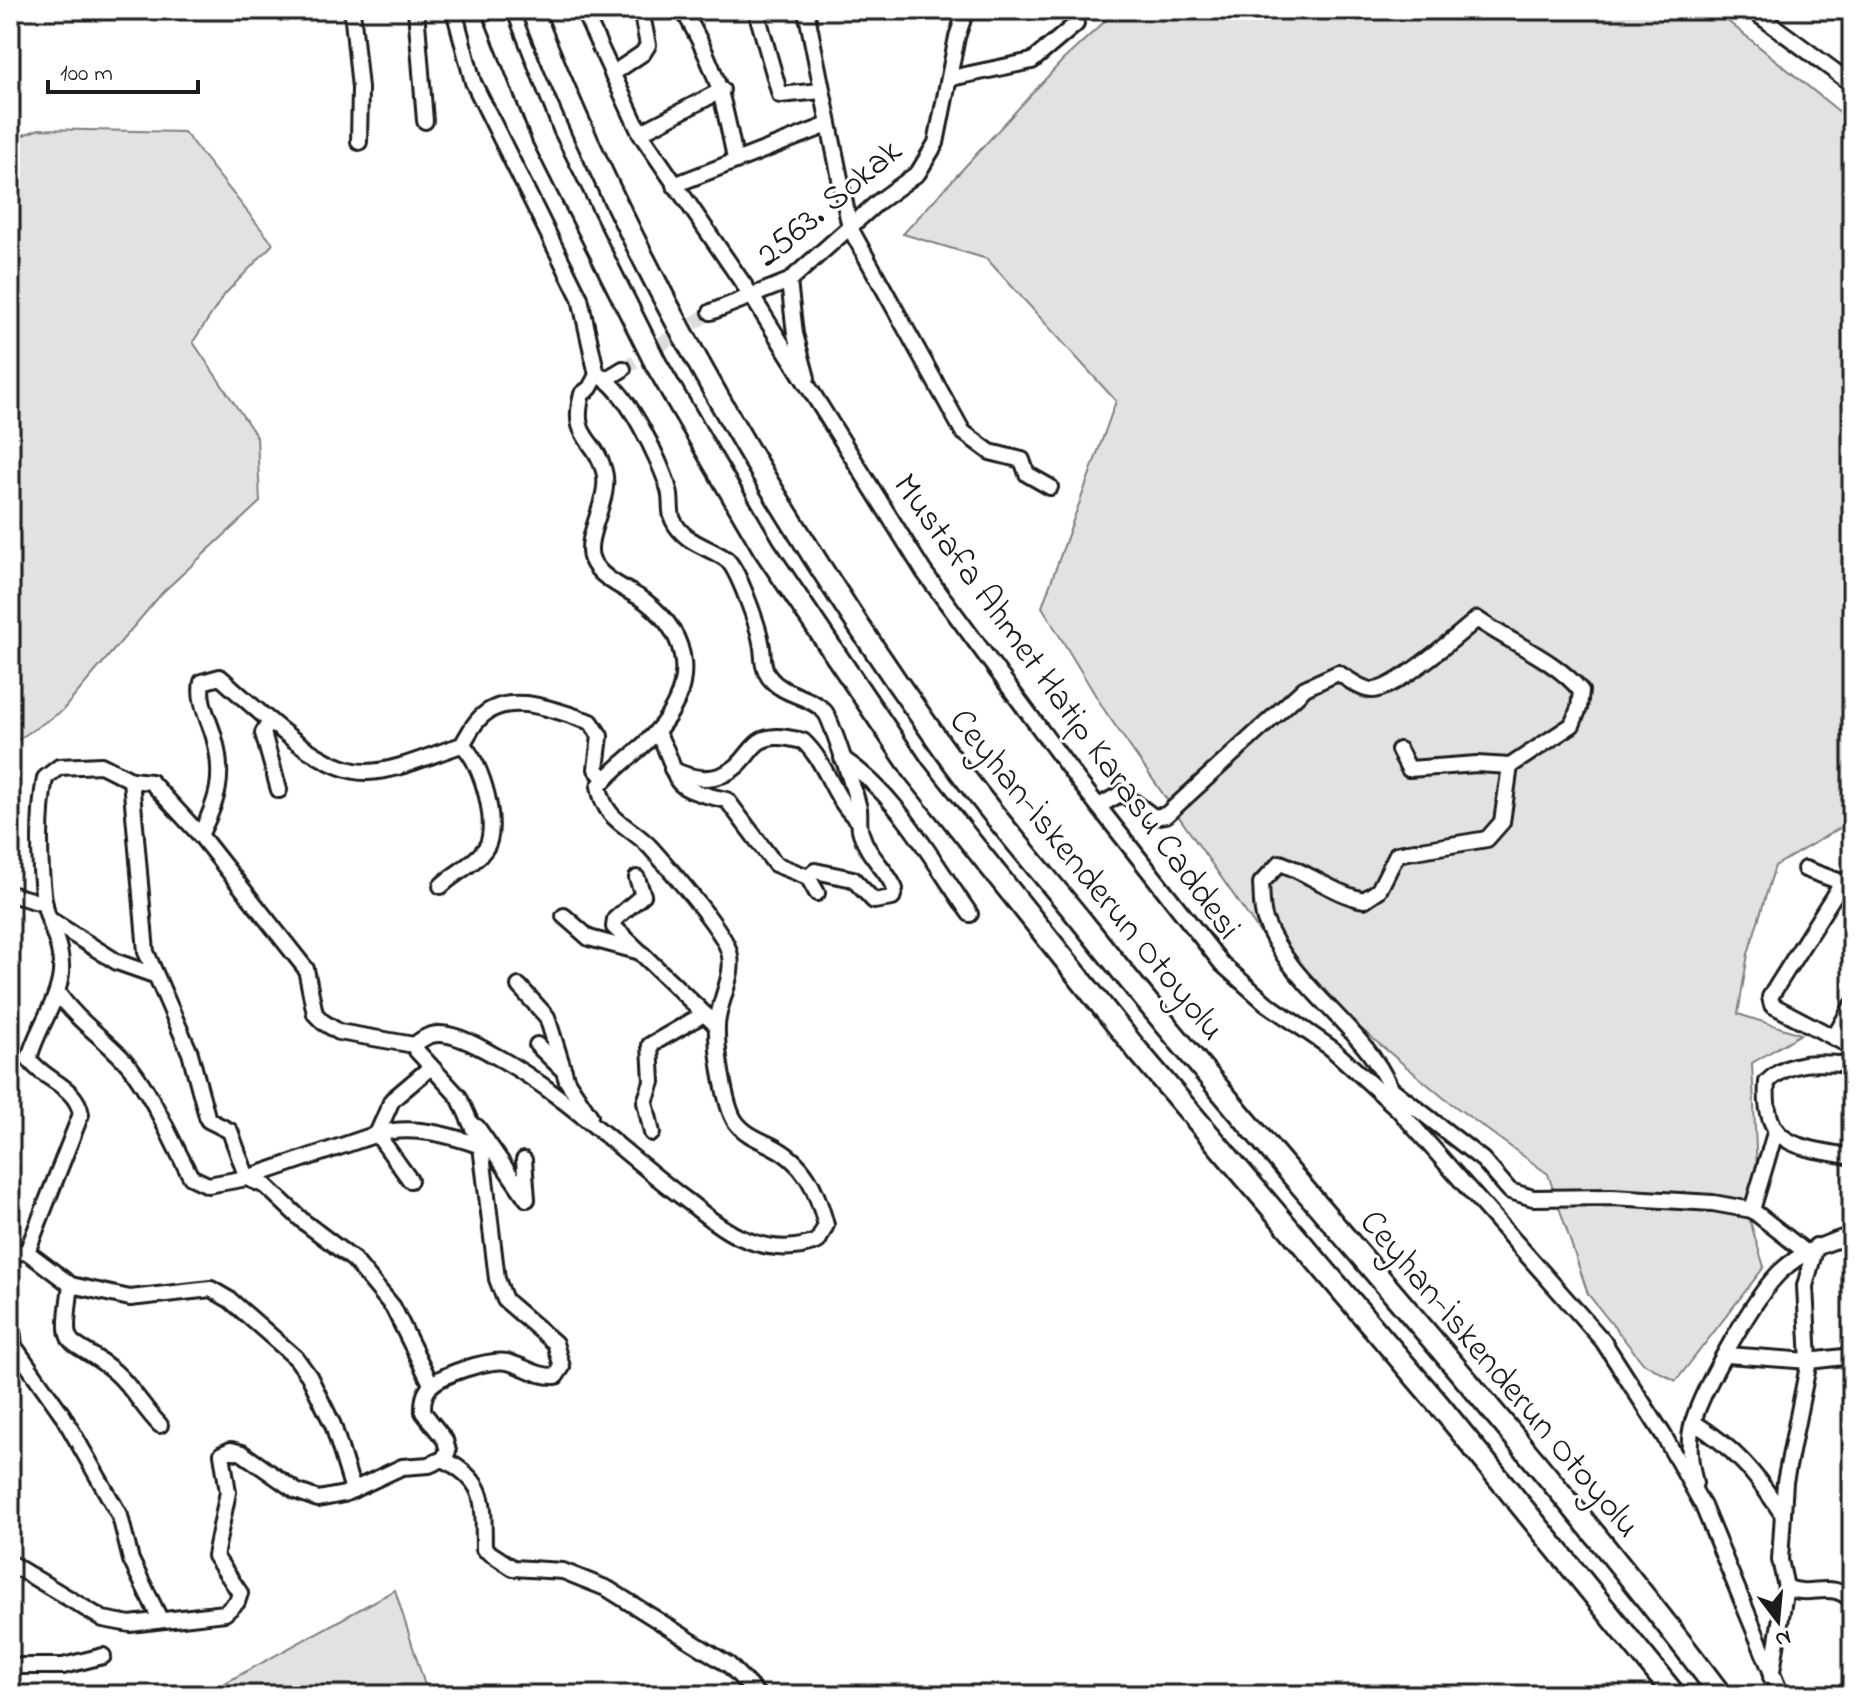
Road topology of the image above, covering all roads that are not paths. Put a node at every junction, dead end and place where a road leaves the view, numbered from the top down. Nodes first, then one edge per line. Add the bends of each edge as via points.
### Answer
1 (352, 10) edge
2 (416, 10) edge
3 (454, 10) edge
4 (493, 10) edge
5 (532, 10) edge
6 (583, 10) edge
7 (641, 10) edge
8 (683, 10) edge
9 (756, 10) edge
10 (806, 10) edge
11 (966, 10) edge
12 (1752, 10) edge
13 (1076, 24) dead end
14 (612, 74) junction
15 (951, 78) junction
16 (1852, 84) edge
17 (722, 90) junction
18 (821, 91) junction
19 (425, 121) dead end
20 (828, 125) junction
21 (640, 133) junction
22 (359, 142) dead end
23 (735, 159) junction
24 (674, 185) junction
25 (850, 228) junction
26 (789, 281) junction
27 (753, 298) junction
28 (711, 312) tunnel mouth
29 (623, 369) tunnel mouth
30 (602, 377) junction
31 (816, 402) junction
32 (1050, 487) dead end
33 (270, 721) junction
34 (656, 732) junction
35 (462, 745) junction
36 (1399, 750) dead end
37 (841, 757) junction
38 (1510, 766) junction
39 (672, 769) junction
40 (605, 779) junction
41 (131, 780) junction
42 (279, 790) dead end
43 (1099, 806) junction
44 (859, 821) junction
45 (200, 835) junction
46 (1805, 869) dead end
47 (808, 877) junction
48 (637, 878) dead end
49 (1847, 884) edge
50 (441, 886) dead end
51 (817, 893) dead end
52 (10, 894) edge
53 (45, 904) junction
54 (970, 914) dead end
55 (564, 916) dead end
56 (52, 921) junction
57 (637, 951) junction
58 (154, 975) junction
59 (519, 986) dead end
60 (58, 993) junction
61 (1852, 1006) edge
62 (704, 1014) junction
63 (717, 1026) junction
64 (1835, 1036) junction
65 (414, 1045) junction
66 (537, 1045) dead end
67 (1852, 1047) edge
68 (1852, 1065) edge
69 (431, 1067) junction
70 (565, 1071) junction
71 (1393, 1090) junction
72 (1398, 1109) junction
73 (468, 1117) junction
74 (596, 1126) junction
75 (652, 1133) dead end
76 (1775, 1133) junction
77 (377, 1134) junction
78 (481, 1146) junction
79 (1852, 1157) edge
80 (524, 1160) dead end
81 (247, 1178) junction
82 (410, 1180) dead end
83 (1752, 1210) junction
84 (1852, 1235) edge
85 (1811, 1250) junction
86 (27, 1252) junction
87 (10, 1253) edge
88 (71, 1285) junction
89 (10, 1308) edge
90 (1727, 1355) junction
91 (1852, 1356) edge
92 (1809, 1361) junction
93 (431, 1384) junction
94 (1693, 1422) junction
95 (160, 1425) dead end
96 (443, 1459) junction
97 (353, 1490) junction
98 (1703, 1506) junction
99 (1783, 1515) junction
100 (10, 1563) edge
101 (1786, 1587) junction
102 (1852, 1601) edge
103 (160, 1619) junction
104 (103, 1656) dead end
105 (10, 1666) edge
106 (1771, 1677) junction
107 (758, 1695) edge
108 (1675, 1695) edge
109 (1721, 1695) edge
110 (1781, 1695) edge

1 - 22 street
2 - 19 street
3 - 30 street via 473,82 580,298
4 - 108 highway, Ceyhan-İskenderun Otoyolu via 543,138 649,351 764,549 914,771 1137,1050 1450,1418
5 - 109 highway, Ceyhan-İskenderun Otoyolu via 576,122 686,345 794,529 943,748 1165,1026 1468,1382
6 - 14 street, Mustafa Ahmet Hatip Karasu Caddesi
7 - 14 street via 648,45
8 - 17 street
9 - 18 street via 780,95
10 - 18 street
11 - 15 street, 2563. Sokak
12 - 16 street
13 - 15 street via 1032,61
14 - 21 street, Mustafa Ahmet Hatip Karasu Caddesi
15 - 25 street, 2563. Sokak via 936,143 918,173
17 - 21 street
17 - 23 street
18 - 20 street
20 - 23 street
20 - 25 street
21 - 24 street, Mustafa Ahmet Hatip Karasu Caddesi
23 - 24 street
24 - 27 street, Mustafa Ahmet Hatip Karasu Caddesi
25 - 26 street, 2563. Sokak
25 - 32 street via 963,432 990,452 1022,460 1027,474
26 - 27 street, 2563. Sokak
26 - 31 street via 795,334
27 - 28 street, 2563. Sokak
27 - 31 street, Mustafa Ahmet Hatip Karasu Caddesi
29 - 30 street
30 - 34 street via 582,394 578,422 605,473 591,559 670,623 684,657 672,710
30 - 37 street via 628,407 655,457 670,492 672,518 683,535 727,559 733,569 756,622 762,663 770,678 826,713
31 - 43 street, Mustafa Ahmet Hatip Karasu Caddesi via 924,572
33 - 35 street via 302,748 366,772
33 - 42 street via 263,733
33 - 45 street via 220,677 202,682 200,693 215,741 219,797
34 - 39 street
34 - 40 street
35 - 40 street via 479,718 493,708 516,703 538,707 591,722 600,736 596,769
35 - 50 street via 475,760 493,831 486,849
36 - 38 street via 1409,769
37 - 44 street
37 - 54 street via 893,803
38 - 43 street via 1572,725 1581,691 1565,671 1477,619 1384,688 1369,691 1338,673 1305,688 1166,815 1154,817 1122,793
38 - 71 street via 1502,822 1487,839 1397,854 1379,890 1364,900 1346,897 1306,871 1280,863 1261,883 1264,918 1288,964 1325,1008 1359,1036
39 - 44 street via 707,779 738,766 760,741 780,736 803,741 831,778 843,808
39 - 47 street via 677,783 691,792 727,800 775,864
40 - 63 street via 599,786 602,803 649,846 726,944 732,966
41 - 45 street via 151,782
41 - 53 street via 101,765 59,767 45,778
41 - 58 street via 146,952
43 - 72 street, Mustafa Ahmet Hatip Karasu Caddesi via 1222,964 1266,1003 1331,1048
44 - 47 street via 874,862 895,889 892,898 874,901 842,874 815,871
45 - 65 street via 306,969 315,1014 323,1022 339,1032
46 - 49 street
47 - 51 street
48 - 57 street via 643,895 615,919 614,927
49 - 64 street via 1770,997 1772,1005
52 - 53 street
53 - 56 street
55 - 57 street via 589,938
56 - 58 street via 117,962
56 - 60 street via 61,969
57 - 62 street
58 - 81 street via 190,1053 208,1120 230,1131
59 - 70 street via 547,1017
60 - 81 street via 73,1016 114,1048 133,1071 191,1177 208,1185
60 - 86 street via 34,1037 29,1059 35,1069 69,1090 81,1114
61 - 64 street
62 - 63 street
62 - 75 street via 650,1045 652,1082 645,1102
63 - 74 street via 734,1121 803,1166 826,1225 818,1241 800,1249 737,1236 652,1175
64 - 67 street
65 - 69 street
65 - 74 street via 425,1036 442,1034 474,1045 521,1070
66 - 70 street
68 - 76 street via 1804,1063 1778,1071 1767,1082 1765,1108
69 - 73 street via 459,1097
69 - 77 street via 392,1100
70 - 74 street
71 - 72 street
71 - 83 street via 1483,1160 1510,1191 1533,1198 1612,1197
72 - 98 street, Mustafa Ahmet Hatip Karasu Caddesi via 1603,1341
73 - 78 street
73 - 80 street via 527,1199
76 - 79 street via 1799,1147
76 - 83 street
77 - 78 street via 435,1130
77 - 81 street
77 - 82 street
78 - 93 street via 505,1300 555,1343 562,1367 556,1376 541,1377 506,1362 475,1365
81 - 93 street via 266,1186 354,1260 393,1307
83 - 85 street
84 - 85 street
85 - 90 street via 1781,1271 1753,1306
85 - 92 street via 1805,1286
86 - 87 street
86 - 88 street
88 - 95 street via 65,1328 71,1343 117,1373
88 - 97 street via 130,1298 211,1289 230,1300 309,1376 333,1425
89 - 103 street via 14,1346 62,1414 120,1516 131,1560
90 - 92 street
90 - 94 street
91 - 92 street
92 - 99 street
93 - 96 street via 423,1412 445,1440 448,1451
94 - 98 street via 1689,1456
94 - 99 street via 1727,1444 1755,1472
96 - 97 street via 402,1467
96 - 107 street via 469,1472 483,1501 484,1549 513,1568 563,1571 608,1589 729,1665
97 - 103 street via 318,1499 296,1491 242,1453 222,1454 228,1492 215,1556 240,1593 237,1602 225,1613
98 - 106 street, Mustafa Ahmet Hatip Karasu Caddesi
99 - 101 street via 1780,1560
100 - 103 street via 103,1619 130,1624
101 - 102 street via 1799,1594 1828,1588
101 - 106 street
104 - 105 street via 63,1666
106 - 110 street, Mustafa Ahmet Hatip Karasu Caddesi

